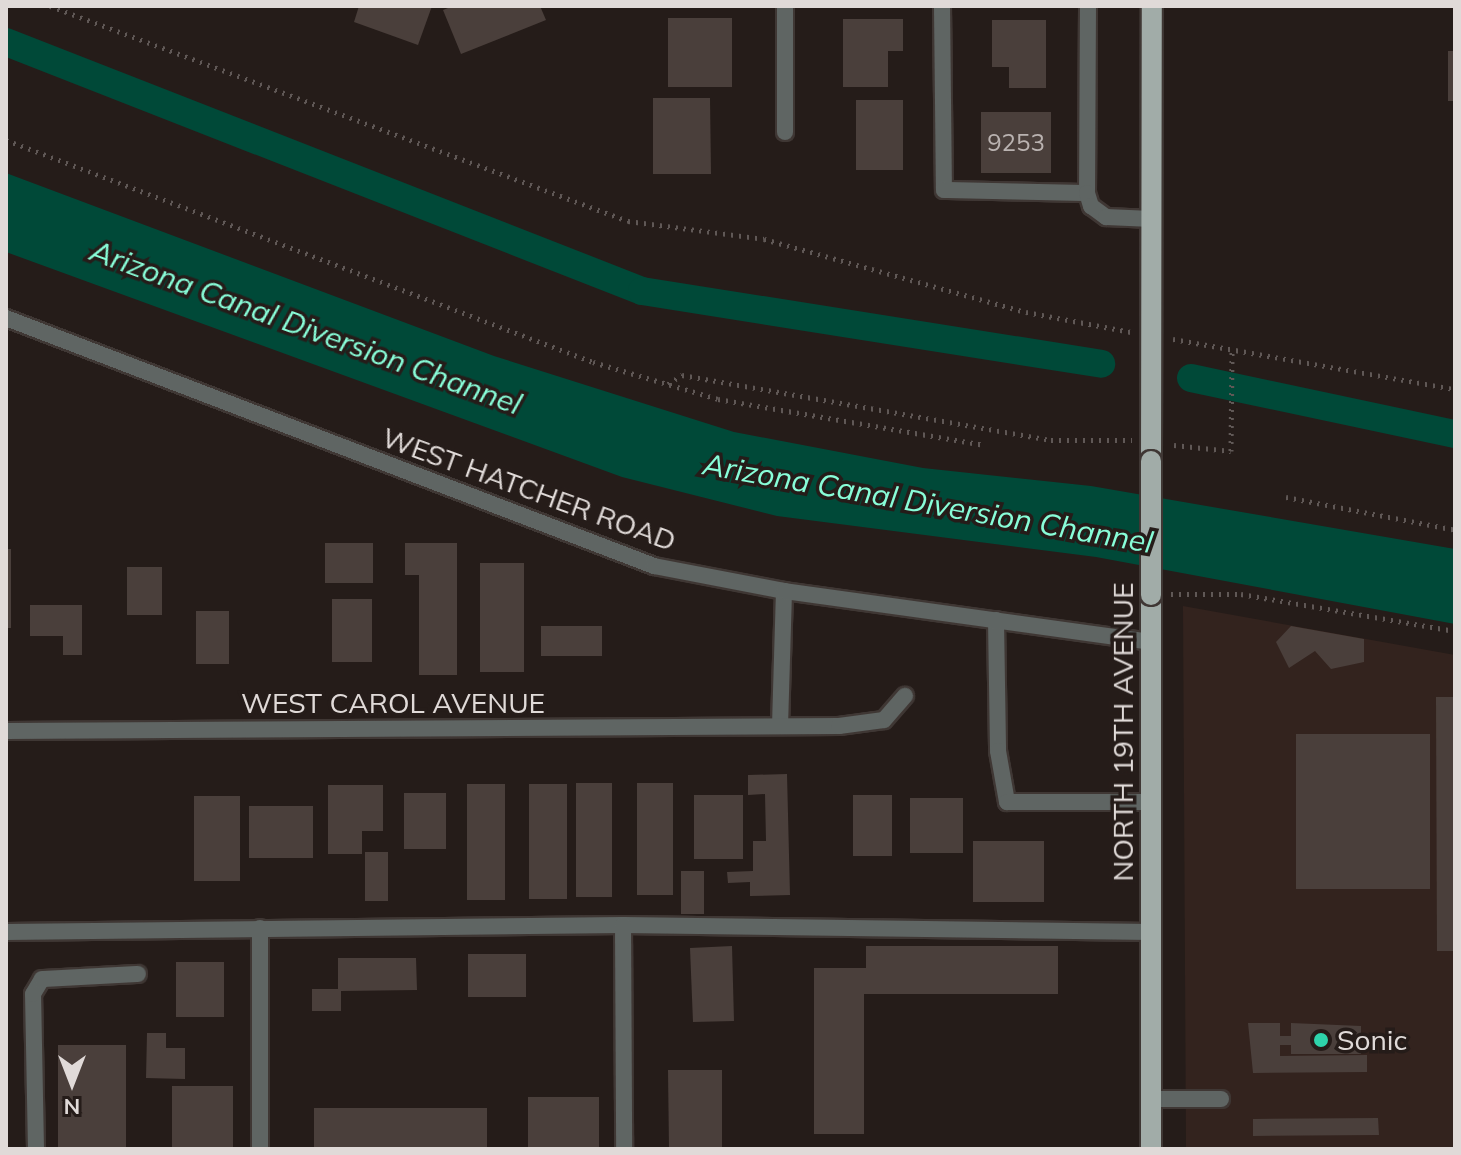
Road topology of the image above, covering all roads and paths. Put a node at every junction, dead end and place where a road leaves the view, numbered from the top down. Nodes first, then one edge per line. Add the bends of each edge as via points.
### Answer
1 (50, 6) edge
2 (785, 6) edge
3 (942, 6) edge
4 (1088, 6) edge
5 (1152, 6) edge
6 (785, 132) dead end
7 (6, 140) edge
8 (1087, 193) junction
9 (1152, 219) junction
10 (6, 318) edge
11 (1103, 327) dead end
12 (1189, 341) dead end
13 (1232, 350) junction
14 (668, 384) junction
15 (1455, 389) edge
16 (1108, 437) dead end
17 (983, 445) dead end
18 (1187, 446) dead end
19 (1286, 497) dead end
20 (1455, 530) edge
21 (784, 591) junction
22 (1191, 594) dead end
23 (996, 620) junction
24 (1455, 631) edge
25 (1151, 642) junction
26 (905, 696) dead end
27 (780, 726) junction
28 (6, 731) edge
29 (1151, 802) junction
30 (623, 925) junction
31 (260, 928) junction
32 (6, 932) edge
33 (1151, 932) junction
34 (138, 974) dead end
35 (1151, 1099) junction
36 (1221, 1099) dead end
37 (36, 1149) edge
38 (260, 1149) edge
39 (624, 1149) edge
40 (1151, 1149) edge

1 - 11 path via 628,221 764,239
2 - 6 street
3 - 8 street via 944,190
4 - 8 street
5 - 9 main road, NORTH 19TH AVENUE
7 - 14 path via 593,362
8 - 9 street via 1091,206 1106,217
9 - 25 main road, NORTH 19TH AVENUE, bridge
10 - 21 street, WEST HATCHER ROAD via 569,537 654,566
12 - 13 path
13 - 15 path
13 - 18 path via 1231,451
14 - 16 path via 682,375 1051,440
14 - 17 path via 718,399
19 - 20 path
21 - 23 street, WEST HATCHER ROAD
21 - 27 street
22 - 24 path via 1270,598
23 - 25 street, WEST HATCHER ROAD
23 - 29 street via 998,751 1007,802
25 - 29 main road, NORTH 19TH AVENUE
26 - 27 street, WEST CAROL AVENUE via 884,720
27 - 28 street, WEST CAROL AVENUE
29 - 33 main road, NORTH 19TH AVENUE
30 - 31 street
30 - 33 street
30 - 39 street
31 - 32 street
31 - 38 street
33 - 35 main road, NORTH 19TH AVENUE
34 - 37 street via 56,974 37,986
35 - 36 street
35 - 40 main road, NORTH 19TH AVENUE

